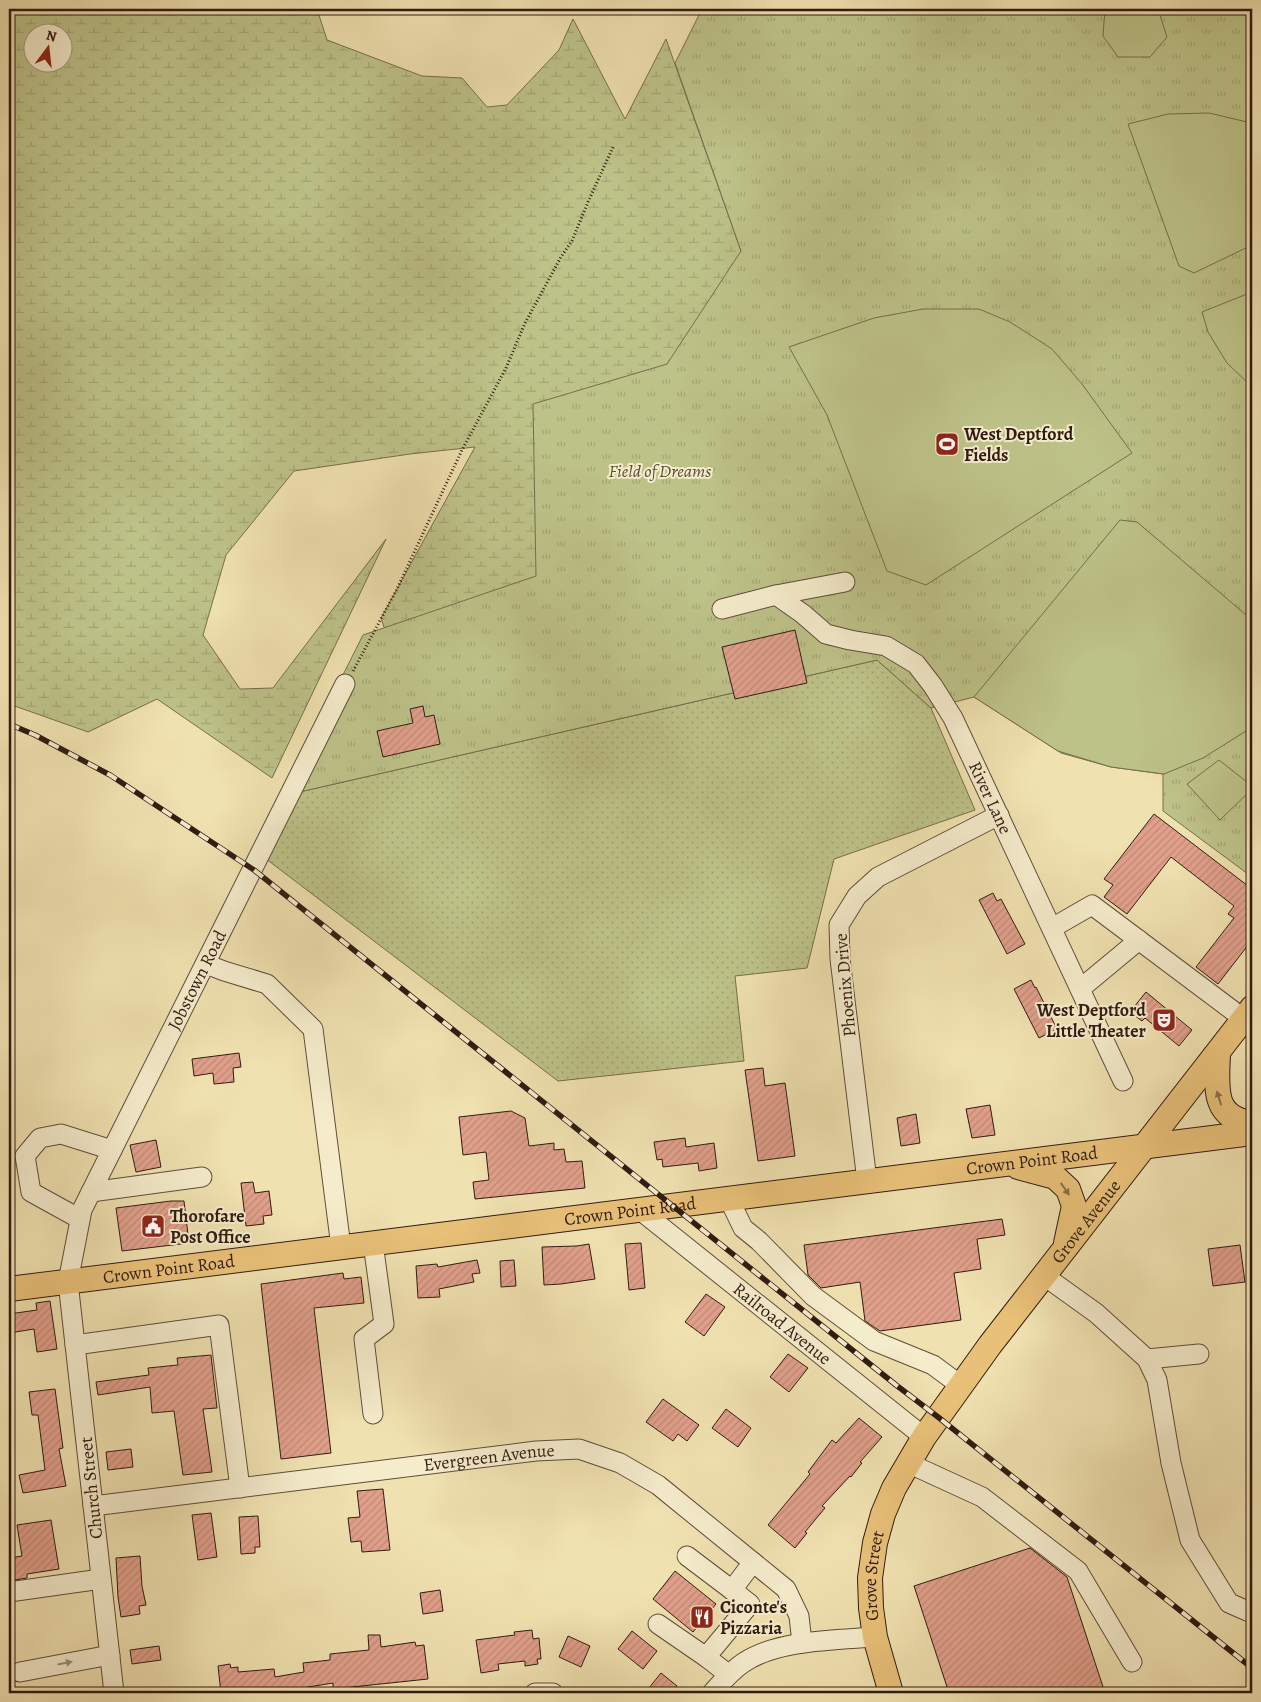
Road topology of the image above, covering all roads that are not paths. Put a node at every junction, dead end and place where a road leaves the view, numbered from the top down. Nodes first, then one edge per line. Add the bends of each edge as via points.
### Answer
1 (845, 582) dead end
2 (776, 595) junction
3 (722, 608) dead end
4 (346, 684) road end
5 (999, 815) junction
6 (1052, 928) junction
7 (1139, 940) junction
8 (206, 964) junction
9 (1080, 989) junction
10 (1250, 1017) edge
11 (1218, 1054) junction
12 (1123, 1081) dead end
13 (1252, 1123) edge
14 (1252, 1133) edge
15 (1146, 1146) junction
16 (112, 1150) junction
17 (1007, 1164) junction
18 (202, 1177) dead end
19 (867, 1181) junction
20 (91, 1192) junction
21 (729, 1198) junction
22 (640, 1210) junction
23 (80, 1220) junction
24 (373, 1243) junction
25 (341, 1246) junction
26 (1065, 1247) junction
27 (1043, 1275) junction
28 (68, 1282) junction
29 (9, 1289) edge
30 (75, 1345) junction
31 (1199, 1354) dead end
32 (1147, 1359) junction
33 (960, 1386) junction
34 (374, 1414) dead end
35 (924, 1437) junction
36 (908, 1463) junction
37 (240, 1488) junction
38 (92, 1506) junction
39 (687, 1556) dead end
40 (753, 1562) junction
41 (101, 1579) junction
42 (732, 1590) junction
43 (9, 1592) edge
44 (1252, 1613) edge
45 (658, 1624) dead end
46 (875, 1637) junction
47 (802, 1643) junction
48 (110, 1655) junction
49 (706, 1657) junction
50 (1132, 1662) dead end
51 (20, 1672) dead end
52 (728, 1674) junction
53 (114, 1693) edge
54 (535, 1693) edge
55 (553, 1693) edge
56 (712, 1693) edge
57 (891, 1693) edge

1 - 2 street
2 - 3 street
2 - 5 street, River Lane via 826,634 886,646 916,664 953,718
4 - 8 street, Jobstown Road
5 - 6 street, River Lane
5 - 19 street, Phoenix Drive via 878,877 856,896 840,925 840,959
6 - 7 street via 1092,905
6 - 9 street, River Lane
7 - 9 street
7 - 10 street
8 - 16 street, Jobstown Road
8 - 25 street via 267,984 313,1029
9 - 12 street, River Lane
10 - 11 main road, Grove Avenue
13 -> 11 main road via 1238,1121 1218,1101
11 - 15 main road, Grove Avenue
14 - 15 main road, Crown Point Road
15 - 17 main road, Crown Point Road
15 - 26 main road, Grove Avenue
16 - 20 street, Jobstown Road
16 - 23 street via 61,1134 40,1138 25,1156 31,1192
17 - 19 main road, Crown Point Road
17 -> 26 main road via 1055,1177 1068,1189 1074,1206
18 - 20 street
19 - 21 main road, Crown Point Road
20 - 23 street, Jobstown Road
21 - 22 main road, Crown Point Road
21 - 33 street via 743,1228 760,1241 813,1296 874,1341 934,1365
22 - 24 main road, Crown Point Road
22 - 35 street, Railroad Avenue
23 - 28 street, Jobstown Road
24 - 25 main road, Crown Point Road
24 - 34 street via 384,1324 364,1339
25 - 28 main road, Crown Point Road
26 - 27 main road, Grove Avenue
27 - 32 street via 1096,1314
27 - 33 main road, Grove Avenue
28 - 29 main road, Crown Point Road
28 - 30 street, Church Street
30 - 37 street via 219,1325
30 - 38 street, Church Street
31 - 32 street
32 - 44 street via 1157,1380 1171,1463 1190,1540 1229,1603
33 - 35 main road, Grove Avenue
35 - 36 main road, Grove Street
36 - 46 main road, Grove Street via 890,1497 875,1543 870,1578
36 - 50 street via 982,1498 1078,1571
37 - 38 street, Evergreen Avenue
37 - 40 street, Evergreen Avenue via 536,1451 579,1450 620,1463 658,1485
38 - 41 street, Church Street
39 - 42 street
40 - 42 street
40 - 47 street, Evergreen Avenue via 786,1589 799,1616
41 - 43 street
41 - 48 street, Church Street
42 - 49 street via 750,1604
45 - 49 street
46 - 47 street, Grove Street
46 - 57 main road
47 - 52 street, Grove Street via 761,1653
51 -> 48 street
48 - 53 street, Church Street
49 - 52 street
52 - 56 street, Grove Street
54 - 55 street

